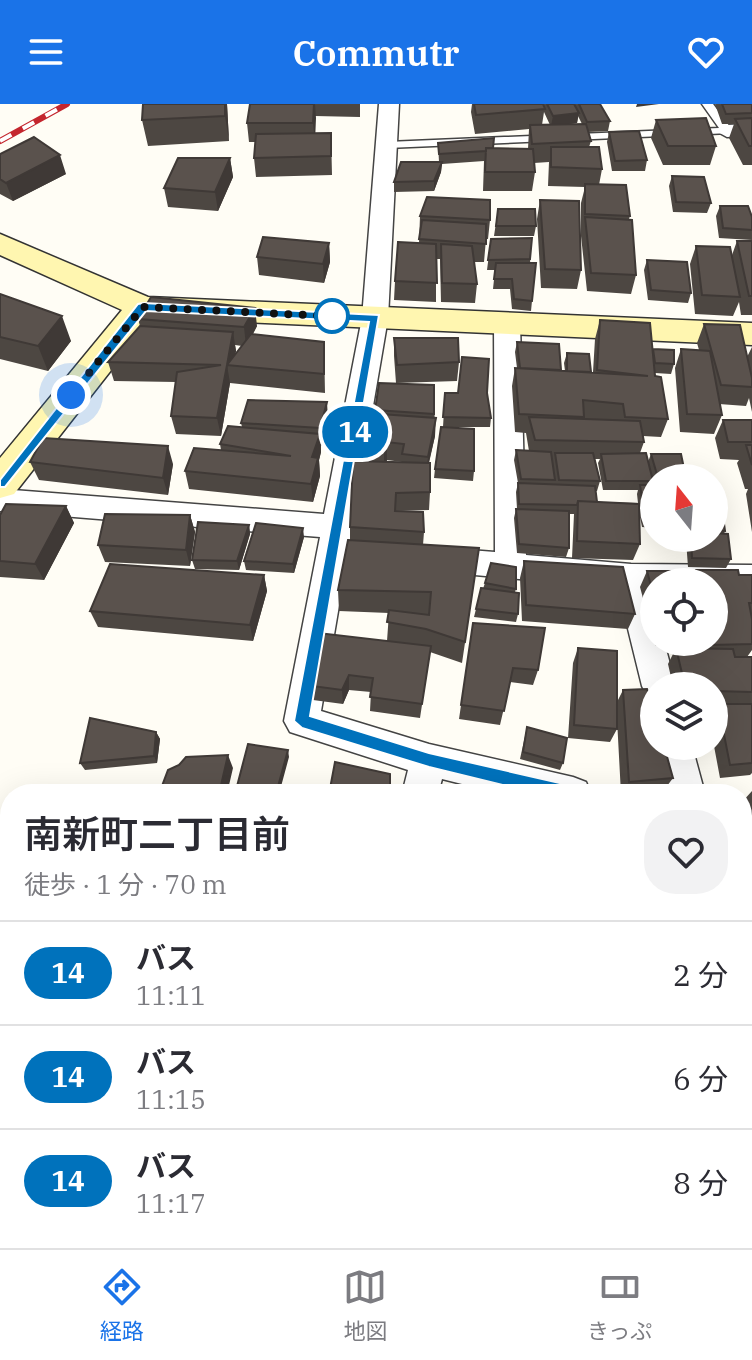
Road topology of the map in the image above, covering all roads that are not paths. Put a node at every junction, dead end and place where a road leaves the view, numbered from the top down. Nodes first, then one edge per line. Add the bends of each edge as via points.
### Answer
1 (389, 104) edge
2 (707, 104) edge
3 (752, 130) edge
4 (727, 131) junction
5 (387, 145) junction
6 (0, 243) edge
7 (143, 307) junction
8 (375, 318) junction
9 (507, 323) junction
10 (752, 334) edge
11 (0, 484) edge
12 (0, 500) edge
13 (345, 544) junction
14 (408, 557) edge
15 (511, 566) junction
16 (631, 577) junction
17 (752, 578) edge
18 (655, 672) edge
19 (678, 760) edge
20 (424, 777) edge
21 (485, 784) edge
22 (684, 784) edge

1 - 5 street
2 - 4 lane
3 - 4 street
4 - 5 lane
5 - 8 street
6 - 7 street
7 - 8 street
7 - 11 street
8 - 9 street
8 - 13 street
9 - 10 street
9 - 15 street
12 - 13 street
13 - 20 street via 302,721
14 - 15 street
15 - 16 street
16 - 17 street
16 - 18 street
19 - 22 street
20 - 21 street

